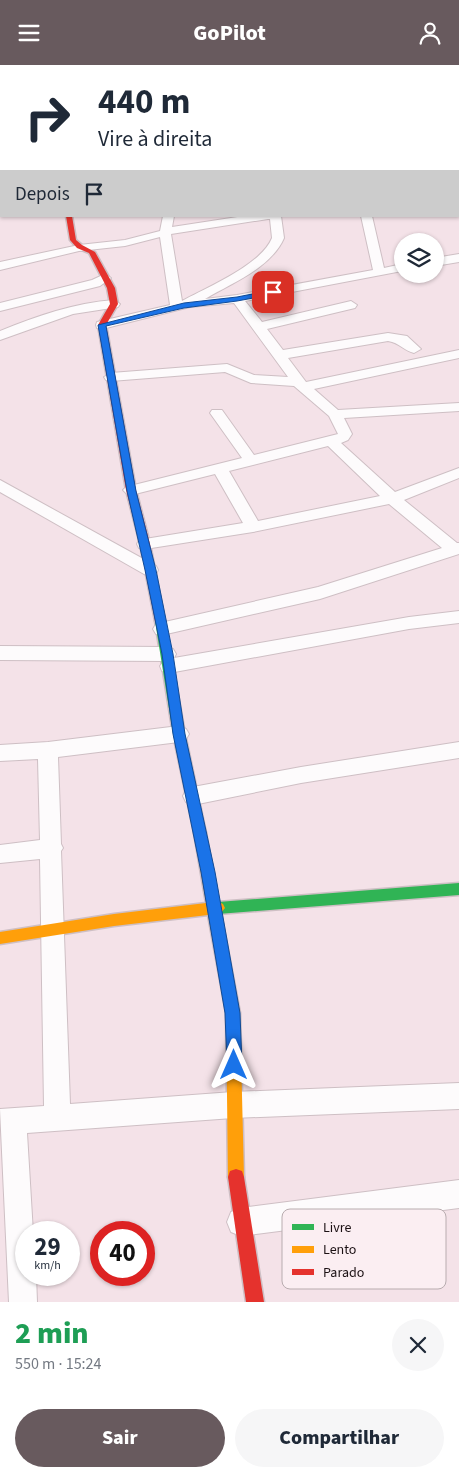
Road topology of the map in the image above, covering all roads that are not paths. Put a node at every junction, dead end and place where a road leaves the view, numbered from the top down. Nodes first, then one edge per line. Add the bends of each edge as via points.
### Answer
1 (70, 217) edge
2 (169, 217) edge
3 (262, 217) edge
4 (275, 217) edge
5 (366, 217) edge
6 (165, 232) junction
7 (79, 248) junction
8 (459, 258) edge
9 (444, 260) edge
10 (0, 266) edge
11 (394, 269) edge
12 (379, 272) junction
13 (105, 278) junction
14 (237, 299) junction
15 (114, 304) junction
16 (351, 305) dead end
17 (181, 306) junction
18 (0, 307) edge
19 (102, 325) junction
20 (258, 327) junction
21 (0, 336) edge
22 (414, 349) dead end
23 (459, 353) edge
24 (280, 355) junction
25 (112, 377) junction
26 (300, 385) junction
27 (459, 407) edge
28 (216, 413) dead end
29 (335, 414) junction
30 (331, 441) junction
31 (251, 461) junction
32 (220, 469) junction
33 (459, 473) edge
34 (0, 485) edge
35 (132, 491) junction
36 (392, 499) junction
37 (253, 527) junction
38 (145, 544) junction
39 (457, 549) edge
40 (150, 570) junction
41 (459, 617) edge
42 (162, 629) junction
43 (0, 653) edge
44 (168, 660) junction
45 (179, 734) junction
46 (48, 749) junction
47 (459, 750) edge
48 (0, 753) edge
49 (193, 796) junction
50 (52, 847) junction
51 (0, 854) edge
52 (459, 889) edge
53 (214, 907) junction
54 (53, 929) junction
55 (0, 939) edge
56 (459, 1096) edge
57 (234, 1105) junction
58 (57, 1118) junction
59 (7, 1122) edge
60 (459, 1195) edge
61 (346, 1209) edge
62 (282, 1217) edge
63 (241, 1222) junction
64 (23, 1302) edge
65 (255, 1302) edge

1 - 7 street via 72,239
2 - 6 street
3 - 6 street
4 - 17 street via 278,238 267,255
5 - 12 street
6 - 7 street via 125,243
6 - 17 street
7 - 10 street
7 - 13 street via 92,252
8 - 9 street
11 - 12 street
12 - 14 street
13 - 15 street
13 - 18 street
14 - 17 street
14 - 20 street
15 - 19 street
15 - 21 street via 84,308
16 - 20 street
17 - 19 street
19 - 25 street
20 - 24 street
22 - 24 street via 402,339 388,337
23 - 26 street
24 - 26 street
25 - 26 street via 227,368 251,379
25 - 35 street
26 - 29 street
27 - 29 street
28 - 31 street
29 - 30 street via 345,434
30 - 31 street
30 - 36 street
31 - 32 street
32 - 35 street
32 - 37 street
33 - 36 street
34 - 40 street
35 - 38 street
36 - 37 street
36 - 39 street
37 - 38 street
38 - 40 street
39 - 42 street via 320,593
40 - 42 street
41 - 44 street
42 - 44 street
43 - 44 street
44 - 45 street
45 - 46 street
45 - 49 street
46 - 48 street
46 - 50 street
47 - 49 street
49 - 53 street
50 - 51 street
50 - 54 street
52 - 53 street
53 - 54 street
53 - 57 street via 233,1013
54 - 55 street
54 - 58 street
56 - 57 street
57 - 58 street
57 - 63 street via 235,1173
58 - 59 street
59 - 64 street
60 - 61 street
62 - 63 street
63 - 65 street

